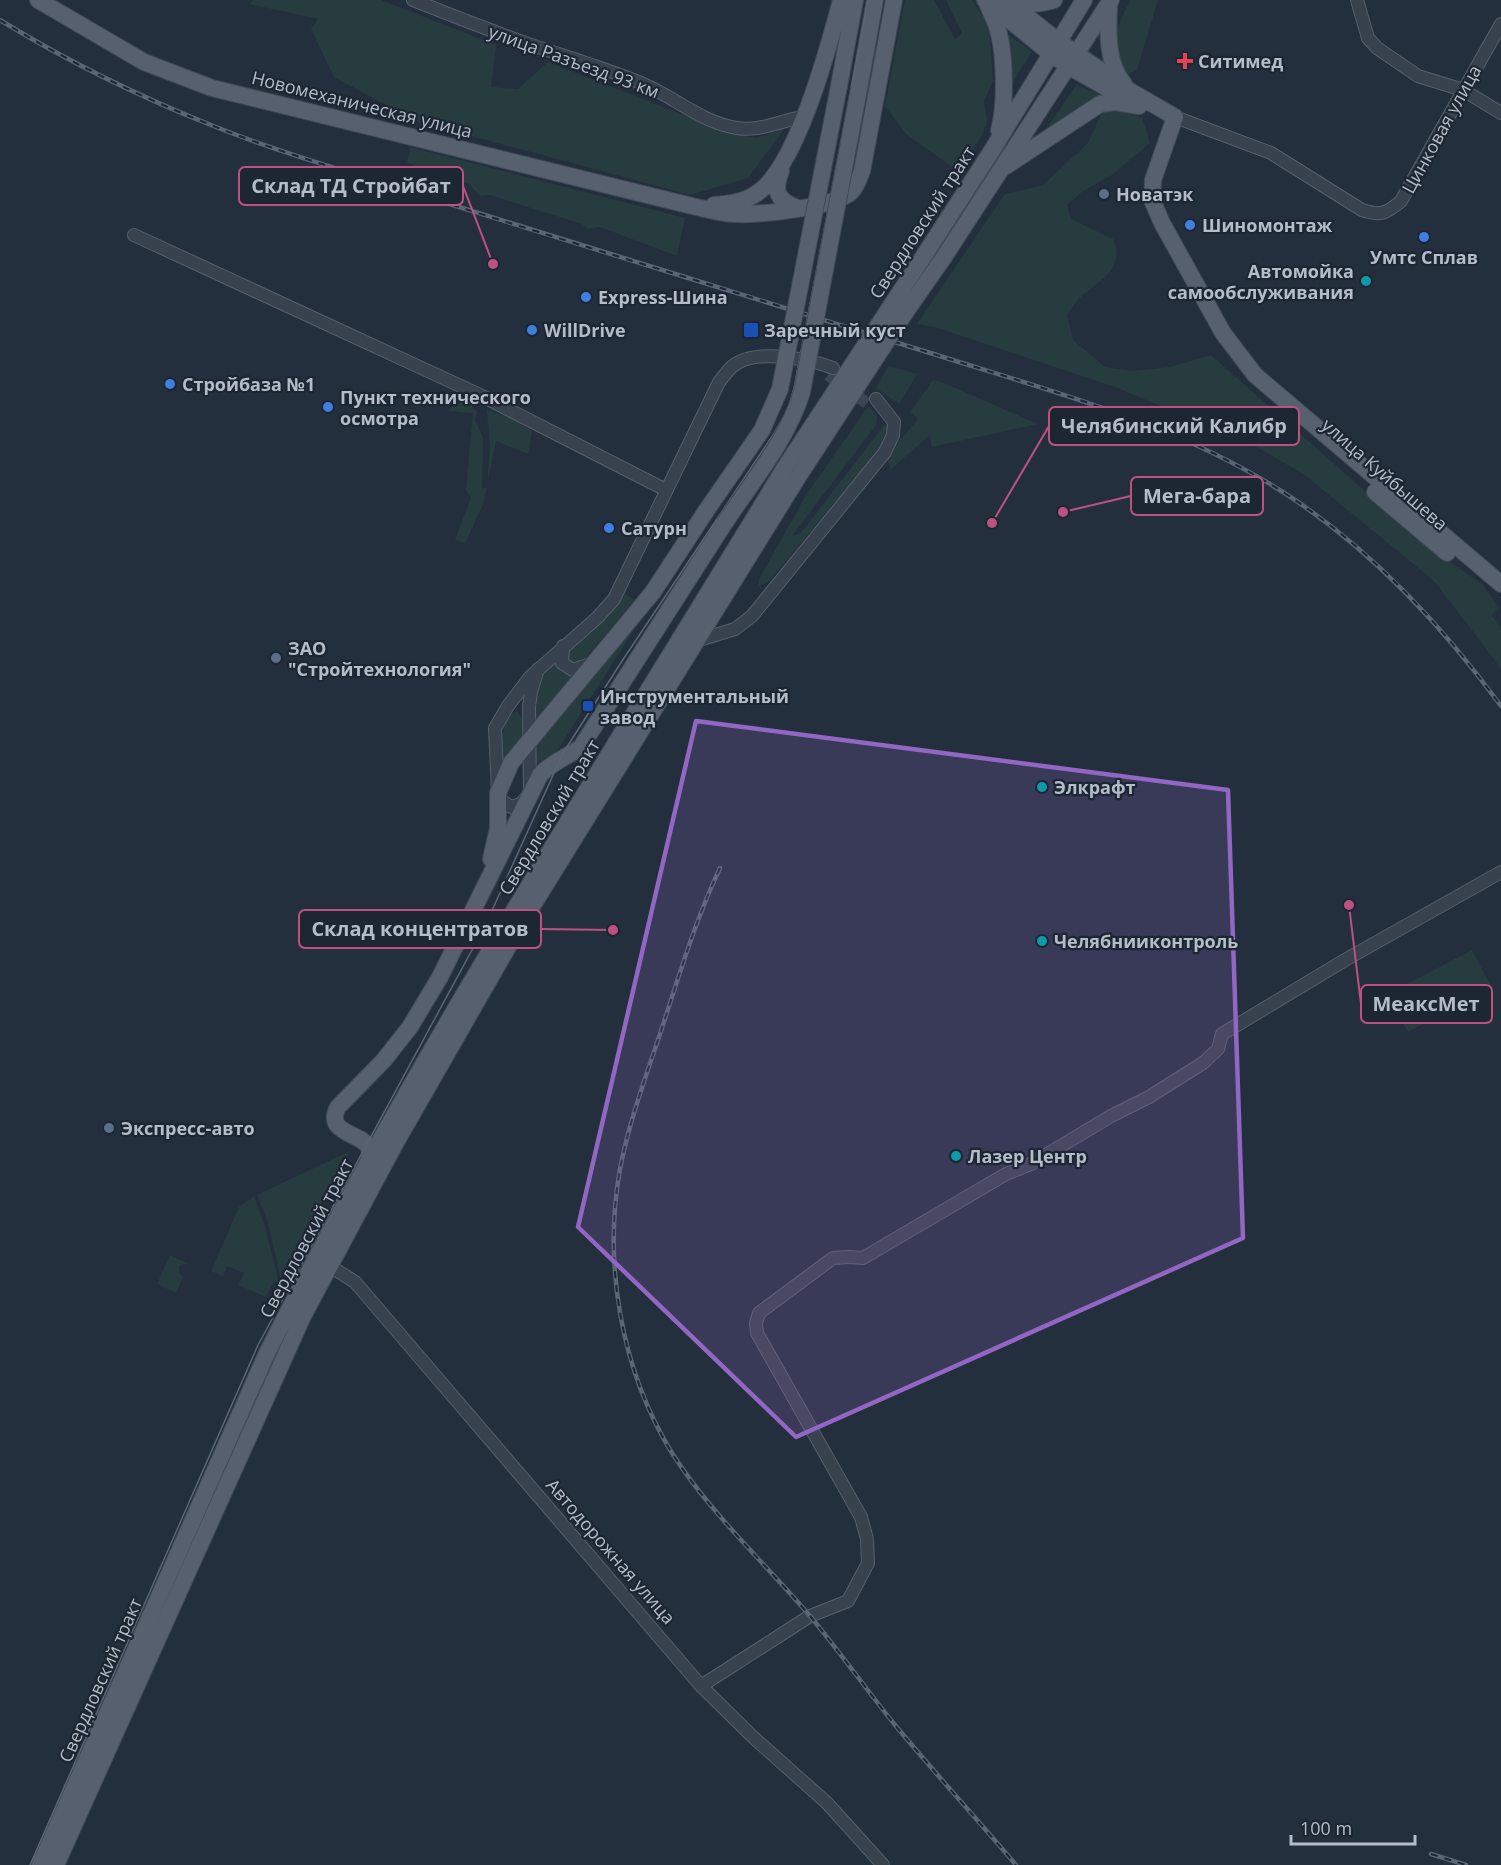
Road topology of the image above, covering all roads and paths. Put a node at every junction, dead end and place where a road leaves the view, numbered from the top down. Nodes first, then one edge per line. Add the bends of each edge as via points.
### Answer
1 (38, 0) edge
2 (412, 0) edge
3 (841, 0) edge
4 (855, 0) edge
5 (875, 0) edge
6 (894, 0) edge
7 (1006, 0) edge
8 (1024, 0) edge
9 (1054, 0) edge
10 (1084, 0) edge
11 (1358, 0) edge
12 (986, 1) edge
13 (1110, 2) edge
14 (1501, 24) edge
15 (1054, 47) junction
16 (1072, 59) junction
17 (1463, 90) junction
18 (1129, 91) junction
19 (1139, 106) junction
20 (1501, 112) edge
21 (804, 117) junction
22 (1171, 119) junction
23 (991, 152) junction
24 (785, 162) junction
25 (998, 172) junction
26 (692, 206) junction
27 (797, 208) junction
28 (134, 235) dead end
29 (830, 372) tunnel mouth
30 (874, 402) tunnel mouth
31 (1349, 463) junction
32 (791, 473) junction
33 (666, 490) junction
34 (1501, 584) edge
35 (1501, 597) edge
36 (696, 641) junction
37 (563, 646) junction
38 (594, 662) junction
39 (538, 669) junction
40 (501, 717) junction
41 (529, 734) junction
42 (498, 793) junction
43 (530, 793) junction
44 (1501, 872) edge
45 (481, 894) junction
46 (388, 1128) junction
47 (363, 1141) junction
48 (369, 1161) junction
49 (324, 1262) junction
50 (701, 1686) junction
51 (40, 1865) edge
52 (56, 1865) edge
53 (883, 1865) edge

1 - 26 main road, Новомеханическая улица via 144,62 212,88
2 - 21 street, улица Разъезд 93 км via 640,83 734,128 764,127
3 - 21 main road via 825,61
4 - 38 main road, bridge via 780,389 762,430 653,592
5 - 43 main road, bridge via 796,411 581,747 545,770
6 - 27 main road via 856,186 833,202
7 - 15 main road
8 - 9 main road
10 - 15 main road, Свердловский тракт
11 - 17 street via 1368,38 1377,48 1418,76
12 - 15 main road
12 - 23 main road via 1000,35 1004,91 1002,120
13 - 16 main road, Свердловский тракт
13 - 18 main road via 1108,39 1117,75
14 - 17 street, Цинковая улица
15 - 16 main road
15 - 23 main road, Свердловский тракт
16 - 18 main road
16 - 19 main road
16 - 25 main road, Свердловский тракт
17 - 20 street
17 - 22 street, Цинковая улица via 1401,201 1389,212 1374,214 1271,153
18 - 22 main road
19 - 22 main road
19 - 25 main road via 1100,104
21 - 24 main road
22 - 31 main road, улица Куйбышева via 1147,179 1151,212 1239,368 1264,396
23 - 32 main road, Свердловский тракт, bridge
24 - 26 main road via 755,195 722,205
24 - 27 main road via 776,184 783,202
25 - 32 main road, Свердловский тракт, bridge via 944,257
26 - 27 main road via 733,214
28 - 33 street via 480,395
29 - 33 street via 818,363 766,357 747,359 730,368 719,382
30 - 36 street via 894,422 885,452 752,616 735,629
31 - 34 main road, улица Куйбышева
31 - 35 main road, улица Куйбышева via 1408,521
32 - 36 main road, Свердловский тракт
32 - 46 main road, Свердловский тракт via 506,926
33 - 37 street via 614,599
36 - 49 main road, Свердловский тракт via 520,926
37 - 38 street via 562,663 566,667 573,670
37 - 39 street
38 - 41 main road
39 - 40 street
39 - 41 street via 531,692
40 - 41 street via 510,711 521,711
40 - 42 street via 495,728
41 - 42 main road
41 - 43 street
42 - 43 street via 511,807 521,804
42 - 45 main road via 495,847
43 - 45 main road
44 - 50 street via 1222,1034 1218,1050 1203,1063 1149,1097 862,1258 833,1258 759,1313 757,1334 861,1517 868,1563 848,1601 810,1616
45 - 47 main road via 440,978 410,1028 335,1112 338,1126
46 - 47 main road
46 - 48 main road, Свердловский тракт
47 - 48 main road via 369,1149
48 - 49 main road, Свердловский тракт
49 - 50 street, Автодорожная улица via 355,1282
49 - 51 main road, Свердловский тракт via 267,1353
49 - 52 main road, Свердловский тракт
50 - 53 street, Автодорожная улица via 827,1803

